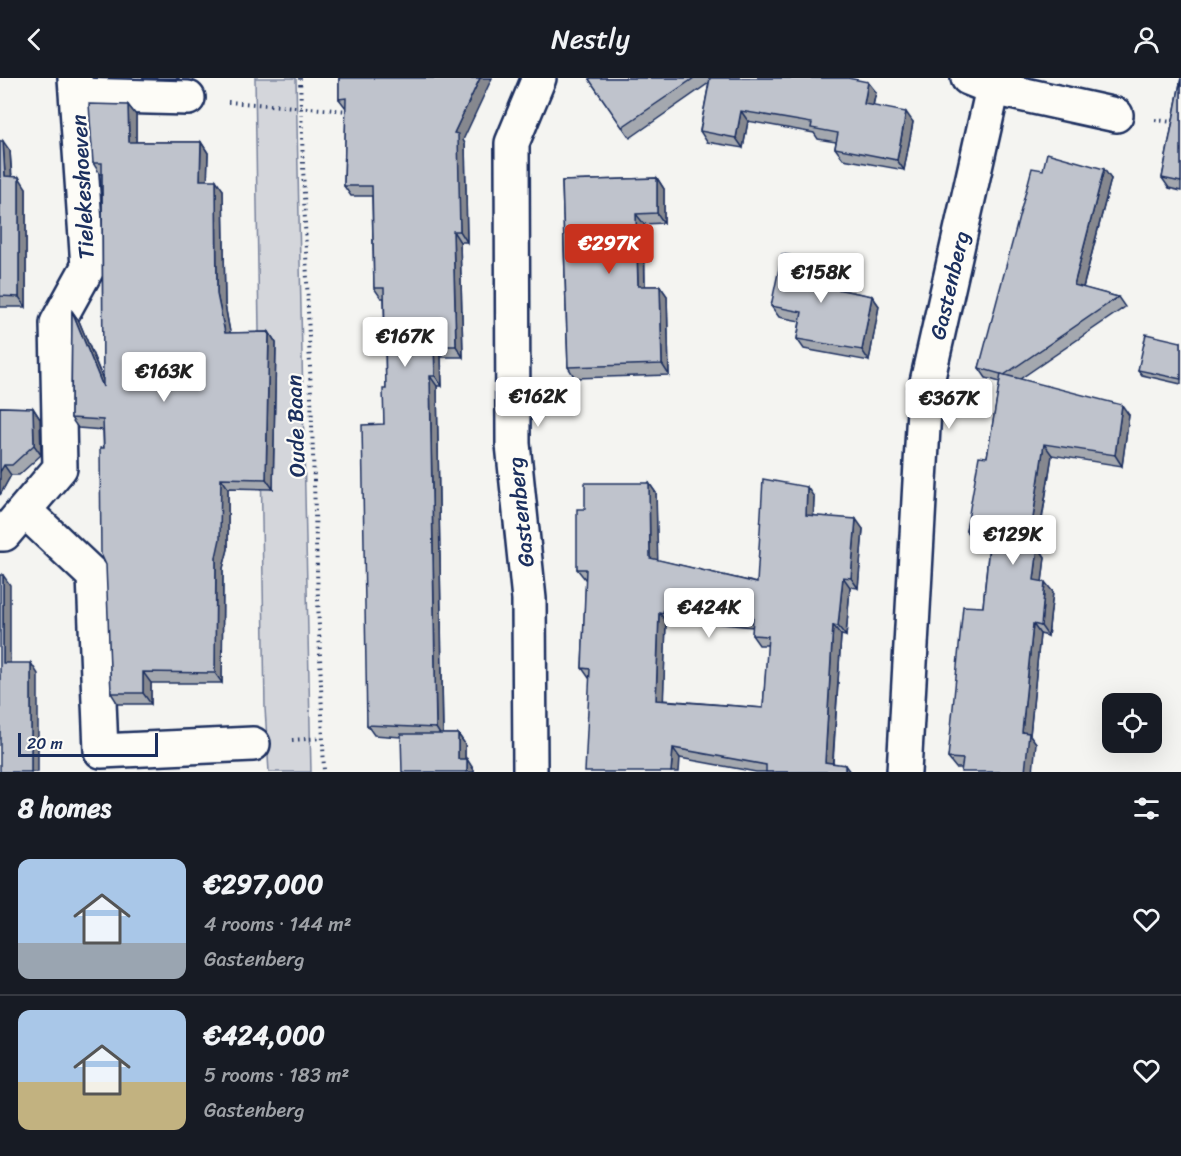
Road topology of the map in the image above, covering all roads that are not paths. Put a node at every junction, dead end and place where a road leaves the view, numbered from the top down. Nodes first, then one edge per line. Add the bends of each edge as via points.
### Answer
1 (539, 78) edge
2 (980, 83) edge
3 (76, 87) edge
4 (188, 98) road end
5 (1116, 116) dead end
6 (25, 512) junction
7 (0, 534) edge
8 (253, 744) dead end
9 (530, 772) edge
10 (904, 772) edge

1 - 9 street, Gastenberg via 512,143 513,444 529,598
2 - 5 street, Gastenberg
2 - 10 street, Gastenberg via 925,391
3 - 4 street, Tielekeshoeven
3 - 6 street, Tielekeshoeven via 88,267 57,323 60,468
6 - 7 street, Tielekeshoeven
6 - 8 street via 94,576 101,750

